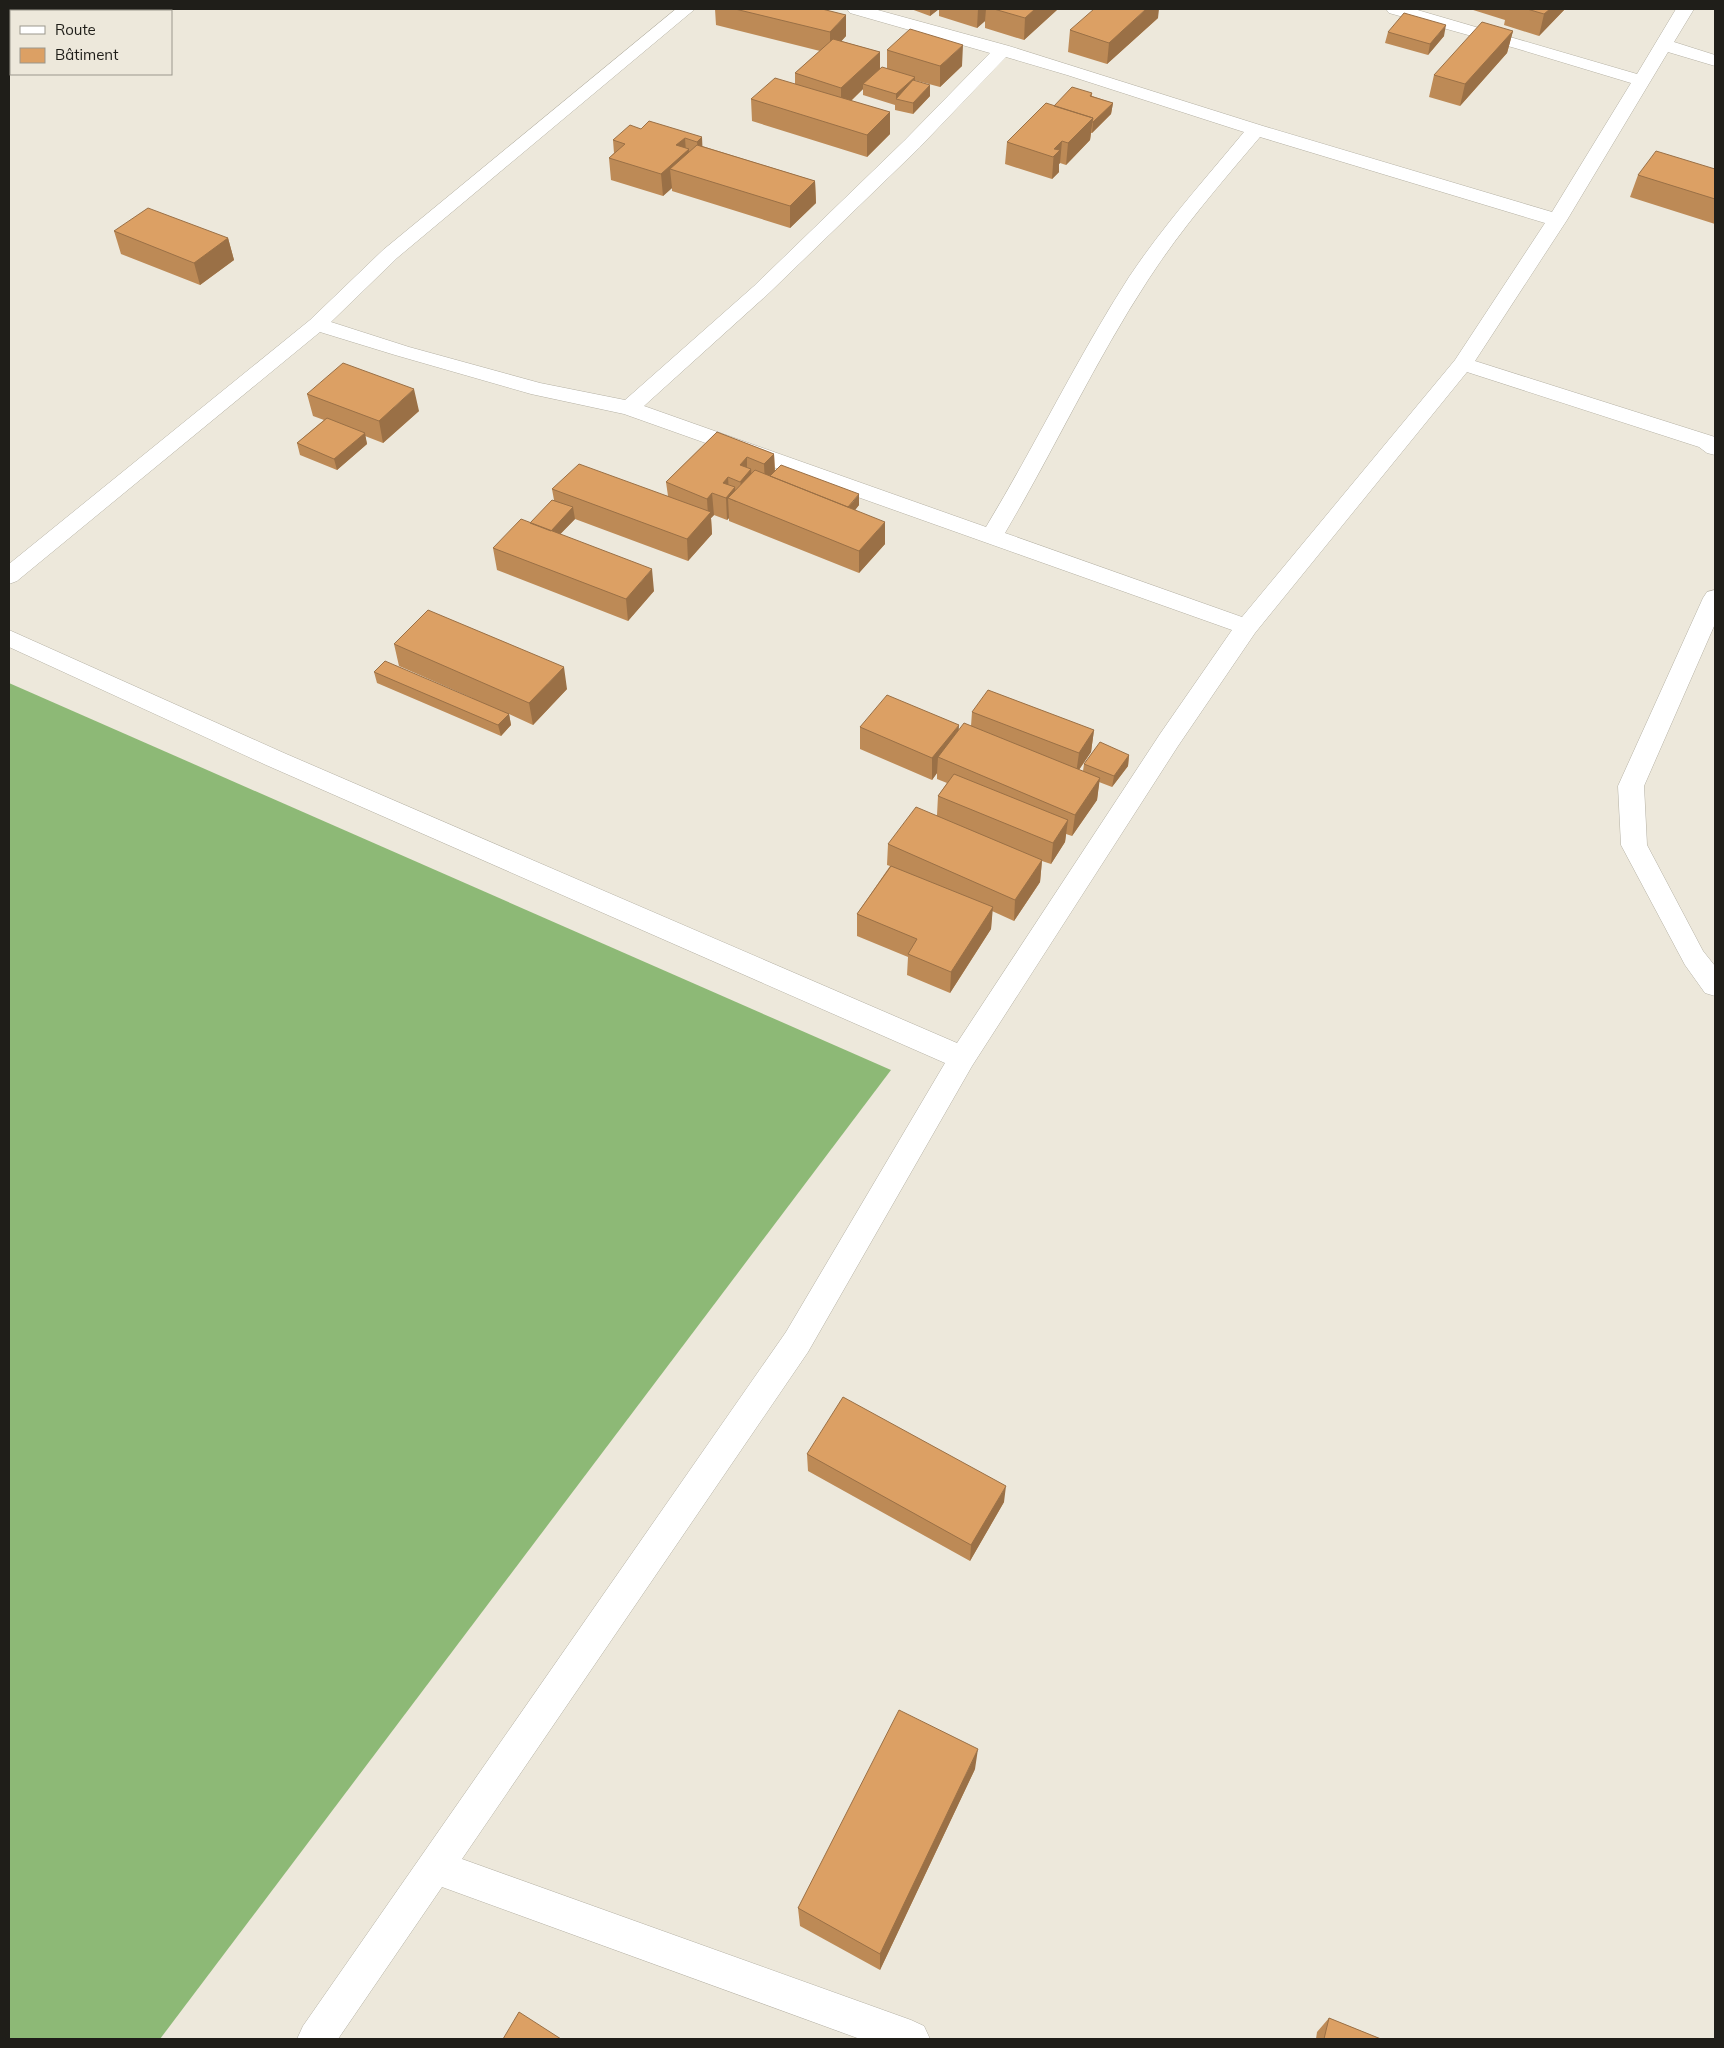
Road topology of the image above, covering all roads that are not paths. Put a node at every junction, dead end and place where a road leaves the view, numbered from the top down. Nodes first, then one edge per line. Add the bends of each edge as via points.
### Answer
1 (686, 9) edge
2 (856, 9) edge
3 (1395, 9) edge
4 (1685, 9) edge
5 (1664, 45) junction
6 (1003, 50) junction
7 (1715, 61) edge
8 (1642, 81) junction
9 (1256, 130) junction
10 (1557, 220) junction
11 (317, 324) junction
12 (1463, 364) junction
13 (629, 408) junction
14 (1715, 448) edge
15 (992, 536) junction
16 (9, 576) edge
17 (1715, 598) edge
18 (1246, 627) junction
19 (9, 638) edge
20 (1715, 985) edge
21 (962, 1058) junction
22 (435, 1866) junction
23 (316, 2039) edge
24 (911, 2039) edge

1 - 11 street via 390,254
2 - 6 street
3 - 8 street
4 - 5 street
5 - 7 street
5 - 8 street
6 - 9 street
6 - 13 street via 912,144 781,270
8 - 10 street
9 - 10 street
9 - 15 street via 1185,214 1139,278 1081,374
10 - 12 street
11 - 13 street via 538,389
11 - 16 street
12 - 14 street via 1707,442
12 - 18 street
13 - 15 street
15 - 18 street
17 - 20 street via 1631,786 1634,845 1694,958
18 - 21 street
19 - 21 street via 275,759
21 - 22 street via 797,1342
22 - 23 street
22 - 24 street

